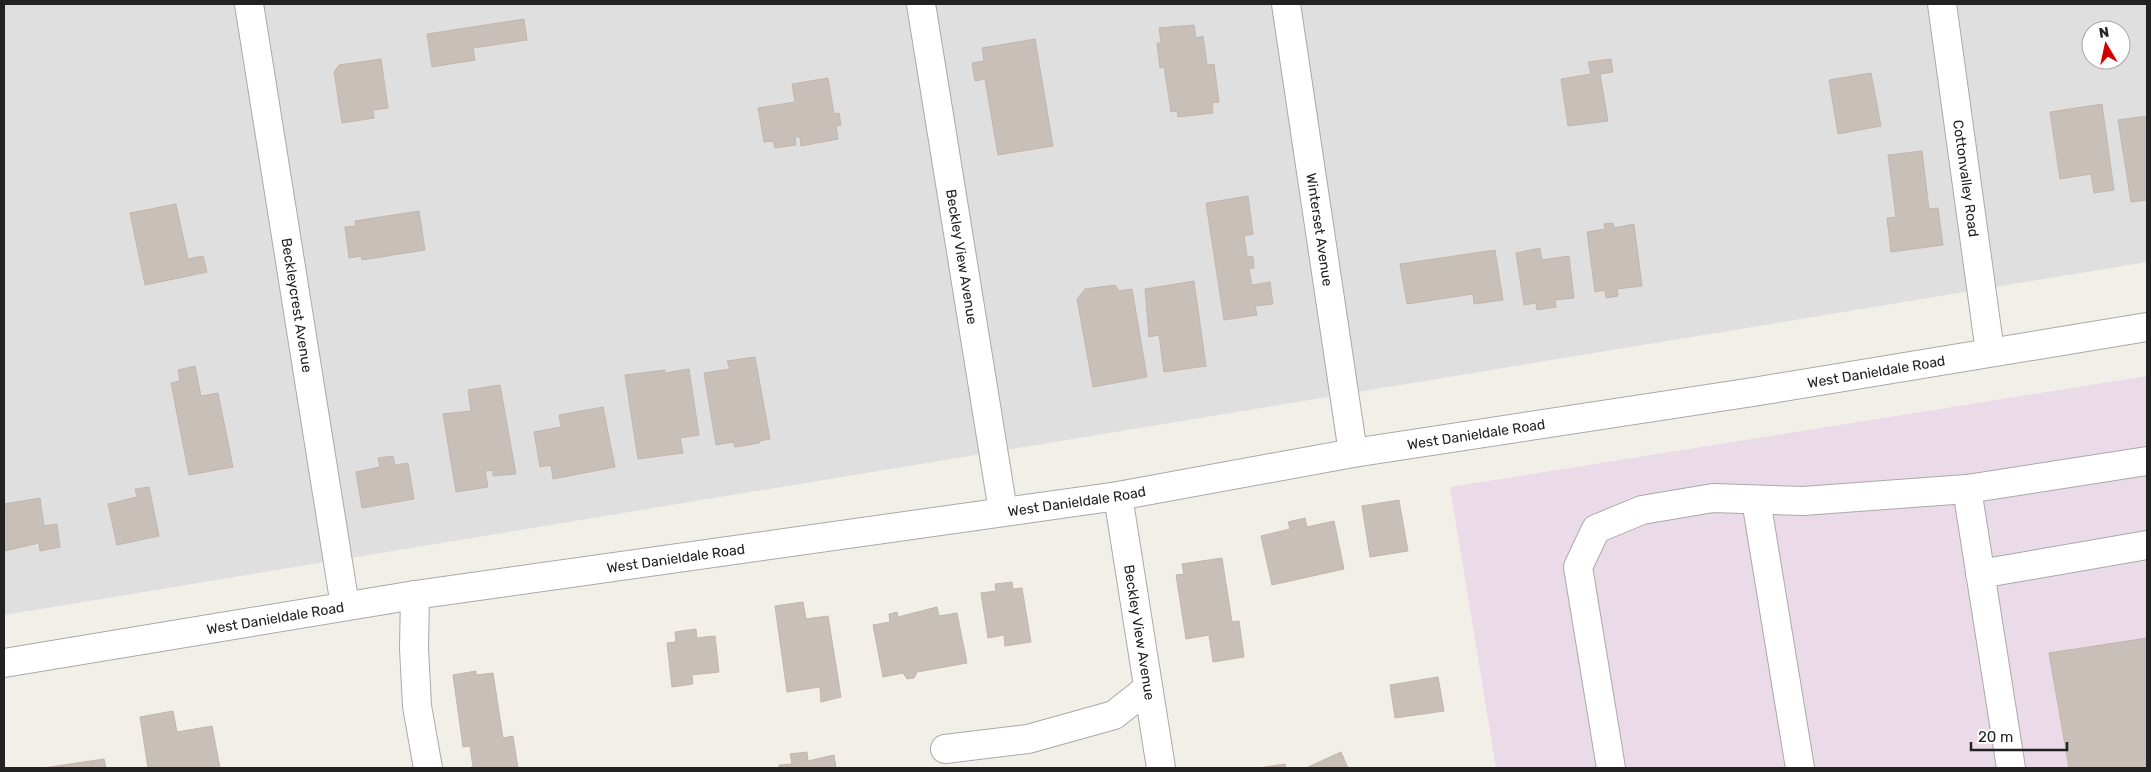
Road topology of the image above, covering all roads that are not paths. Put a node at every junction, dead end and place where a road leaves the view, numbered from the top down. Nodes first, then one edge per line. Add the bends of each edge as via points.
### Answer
1 (249, 4) edge
2 (922, 4) edge
3 (1286, 4) edge
4 (1942, 4) edge
5 (2147, 327) edge
6 (1990, 352) junction
7 (1353, 453) junction
8 (2147, 461) edge
9 (1966, 489) junction
10 (1118, 496) junction
11 (1756, 500) junction
12 (1003, 511) junction
13 (2147, 545) edge
14 (1980, 574) junction
15 (415, 595) junction
16 (345, 606) junction
17 (4, 663) edge
18 (1148, 688) junction
19 (945, 749) dead end
20 (428, 768) edge
21 (1160, 768) edge
22 (1610, 768) edge
23 (1800, 768) edge
24 (2011, 768) edge

1 - 16 street, Beckleycrest Avenue
2 - 12 street, Beckley View Avenue
3 - 7 street, Winterset Avenue
4 - 6 street, Cottonvalley Road
5 - 6 street, West Danieldale Road
6 - 7 street, West Danieldale Road via 1763,391
7 - 10 street, West Danieldale Road
8 - 9 street
9 - 11 street via 1803,501
9 - 14 street
10 - 12 street, West Danieldale Road
10 - 18 street, Beckley View Avenue
11 - 22 street via 1713,498 1642,510 1596,529 1578,567
11 - 23 street
12 - 15 street, West Danieldale Road
13 - 14 street
14 - 24 street
15 - 16 street, West Danieldale Road
15 - 20 street via 417,706
16 - 17 street, West Danieldale Road
18 - 19 street via 1114,714 1028,740
18 - 21 street, Beckley View Avenue

